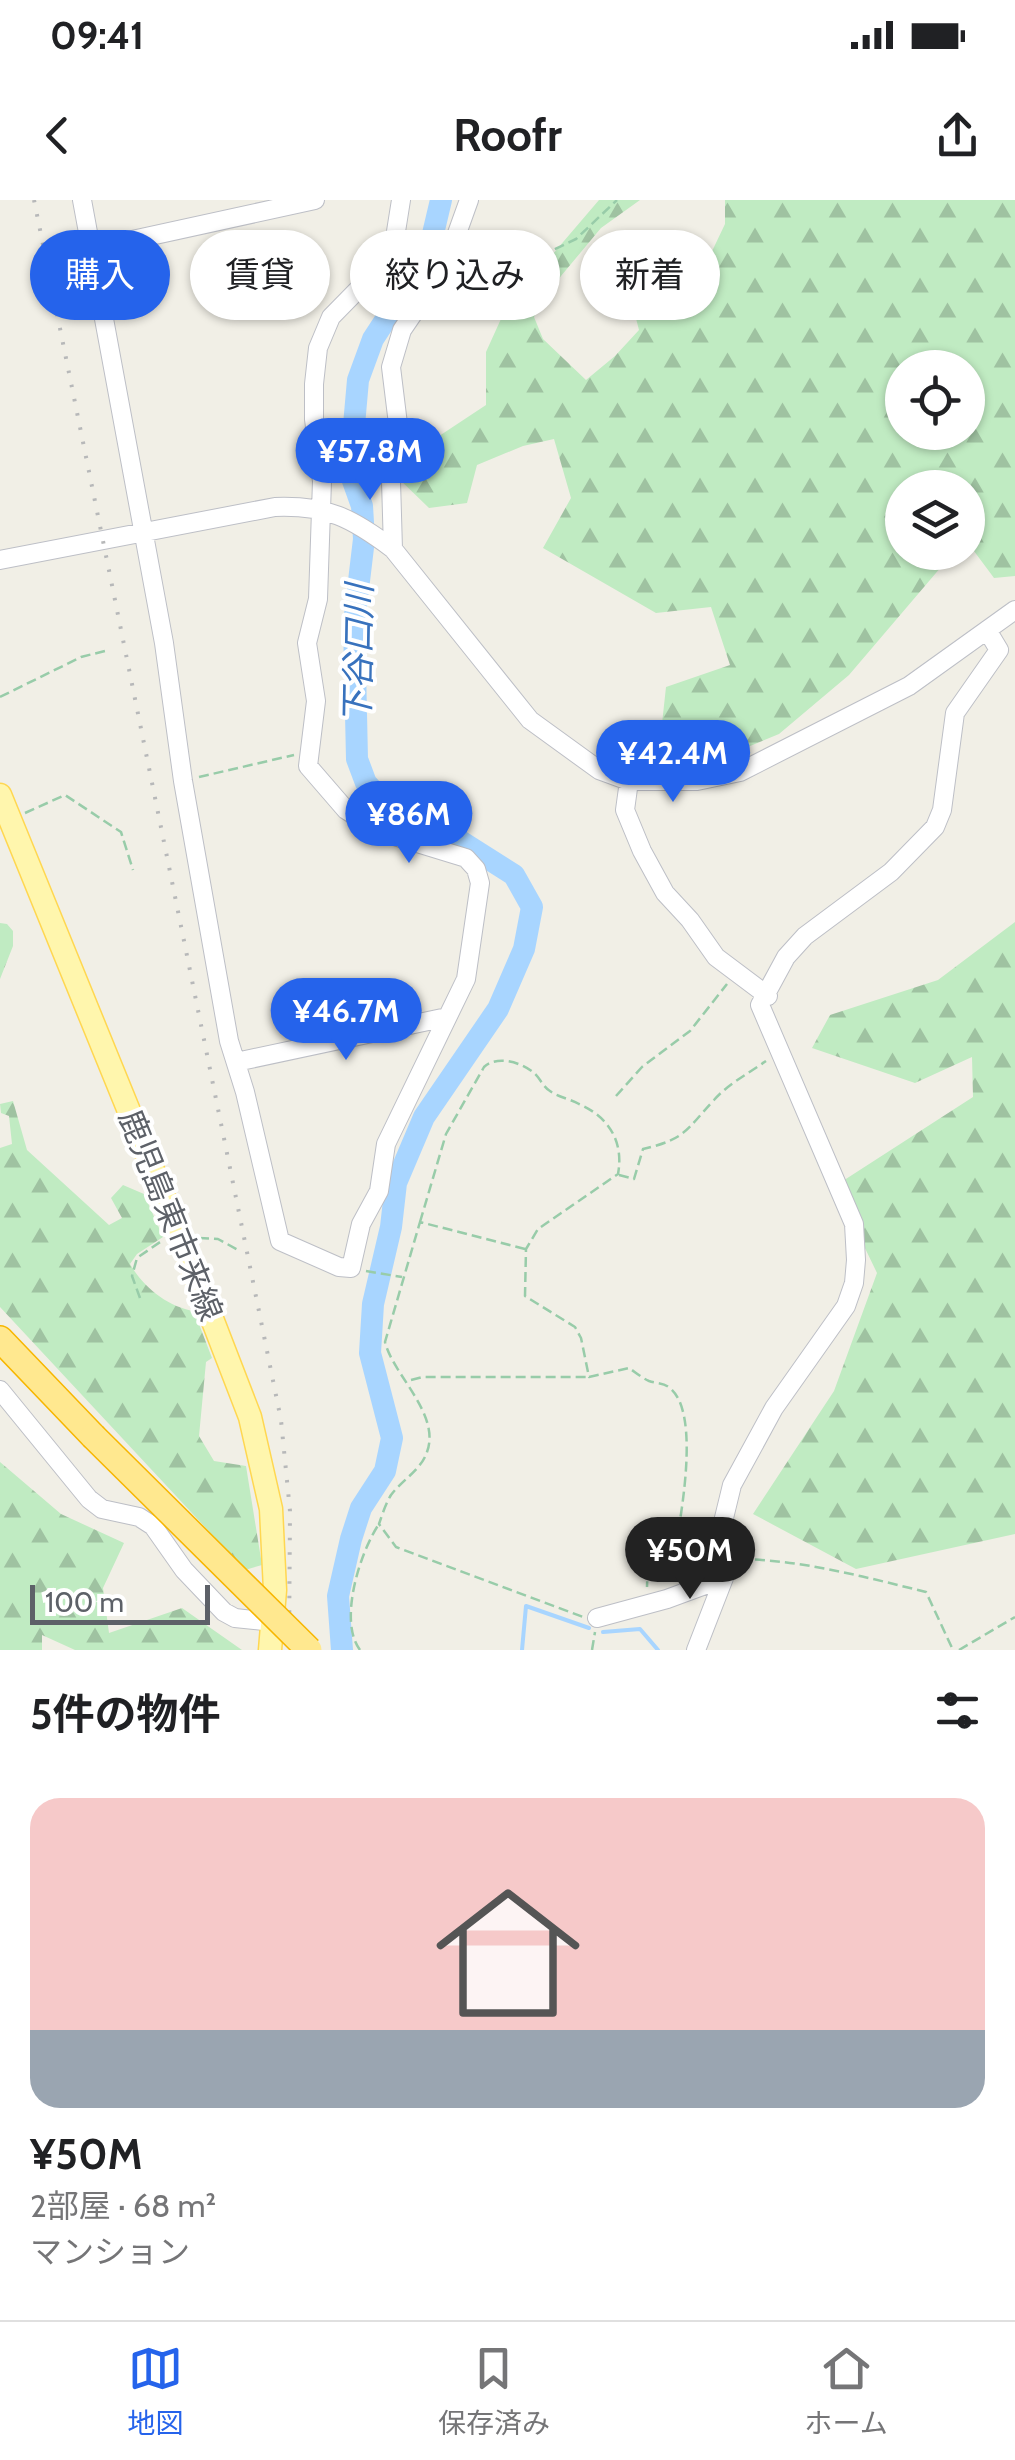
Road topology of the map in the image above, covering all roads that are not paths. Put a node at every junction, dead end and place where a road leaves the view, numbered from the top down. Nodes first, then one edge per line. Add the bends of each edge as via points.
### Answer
1 (82, 200) edge
2 (315, 200) edge
3 (402, 200) edge
4 (469, 200) edge
5 (87, 230) edge
6 (170, 232) edge
7 (104, 320) edge
8 (320, 508) junction
9 (143, 532) junction
10 (393, 548) junction
11 (0, 560) edge
12 (1015, 610) edge
13 (987, 630) junction
14 (629, 781) junction
15 (0, 795) edge
16 (768, 996) junction
17 (447, 1017) junction
18 (236, 1062) junction
19 (0, 1339) edge
20 (0, 1390) edge
21 (724, 1578) junction
22 (597, 1618) road end
23 (273, 1622) junction
24 (270, 1650) edge
25 (309, 1650) edge
26 (696, 1650) edge

1 - 5 street
2 - 6 street
3 - 8 street via 384,263 332,317 318,348
4 - 10 street via 456,239 402,330 391,367 398,424
7 - 9 street
8 - 9 street via 275,507
8 - 10 street via 360,524
8 - 17 street via 318,599 306,644 316,701 308,766 358,819 466,858 476,868 480,883 466,979
9 - 11 street
9 - 18 street
10 - 14 street via 530,720 598,770
12 - 13 street
13 - 14 street via 909,686 740,772 697,781
13 - 16 street via 999,650 954,713 935,826 891,872 805,936 786,957
14 - 16 street via 624,810 665,893 716,957
15 - 23 main road, 鹿児島東市来線 via 230,1360 262,1457 271,1509
16 - 21 street via 760,1005 854,1224 856,1260 846,1306 774,1408 732,1485 723,1522
17 - 18 street
17 - 18 street via 386,1144 378,1191 351,1268 280,1242
19 - 25 highway, bridge
20 - 23 street via 89,1499 153,1526 224,1612
21 - 22 street
21 - 26 street
23 - 24 main road, 鹿児島東市来線

